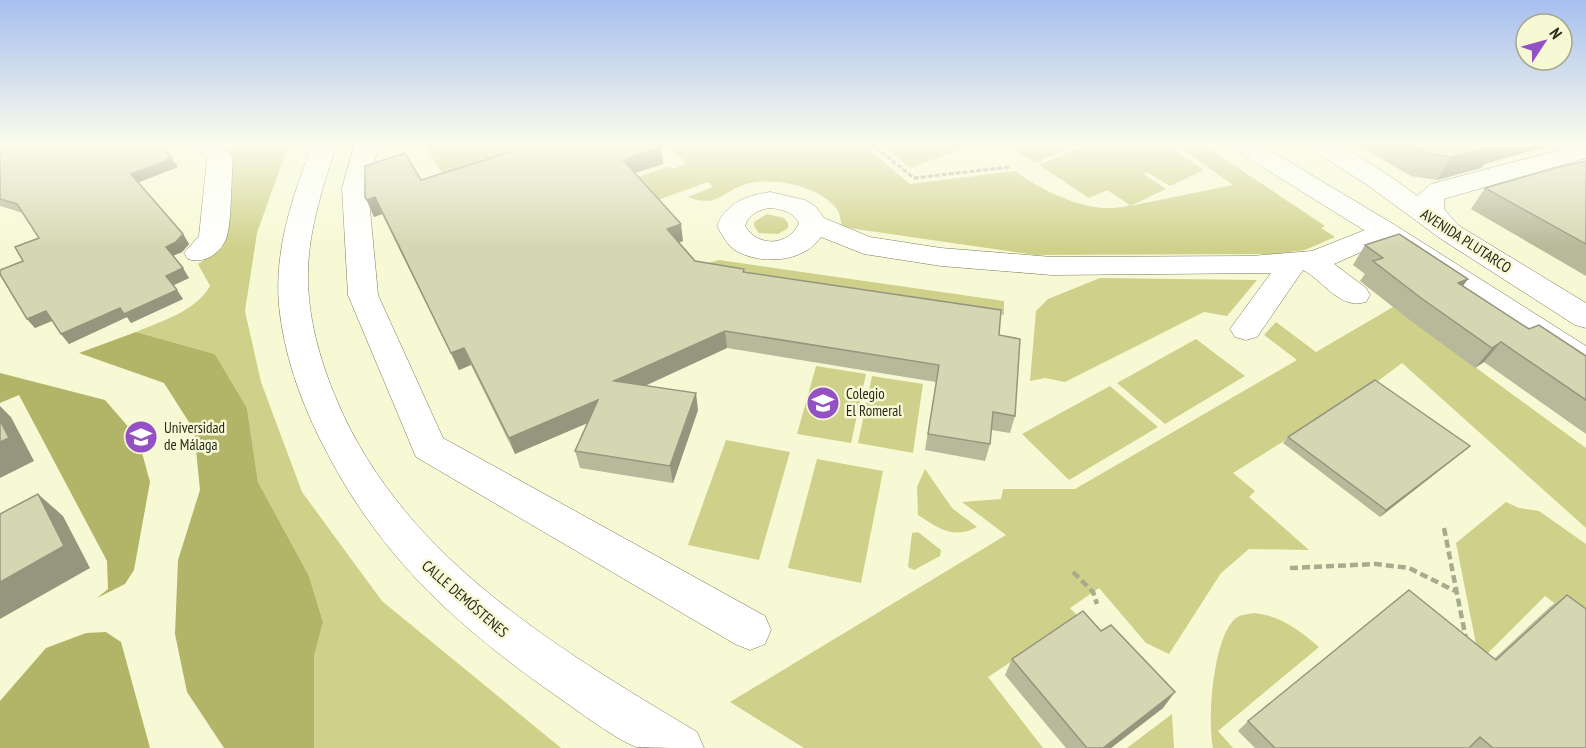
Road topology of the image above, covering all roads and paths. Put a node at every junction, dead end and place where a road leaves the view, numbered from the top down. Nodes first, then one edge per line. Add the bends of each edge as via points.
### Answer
1 (218, 178) edge
2 (313, 178) edge
3 (358, 178) edge
4 (1298, 178) edge
5 (1375, 178) edge
6 (1484, 178) edge
7 (813, 224) dead end
8 (1385, 231) junction
9 (1451, 233) junction
10 (198, 253) dead end
11 (1307, 260) junction
12 (1355, 295) dead end
13 (1586, 317) edge
14 (1246, 329) dead end
15 (1586, 362) edge
16 (1444, 528) dead end
17 (1290, 568) dead end
18 (1073, 572) dead end
19 (1455, 591) junction
20 (1097, 604) dead end
21 (750, 630) dead end
22 (1469, 651) edge
23 (681, 748) edge

1 - 10 street via 213,238
2 - 23 street, CALLE DEMÓSTENES via 293,288 298,329 312,383 336,441 375,504 425,566 501,632 586,691
3 - 21 street via 355,188 363,295 429,447
4 - 8 street
5 - 9 street, AVENIDA PLUTARCO
6 - 9 street via 1430,196 1431,210
7 - 11 street via 864,245 941,257 1052,266 1251,265
8 - 11 street
8 - 15 street
9 - 13 street, AVENIDA PLUTARCO
11 - 12 street
11 - 14 street
16 - 19 path
17 - 19 path via 1376,564 1409,568
18 - 20 path via 1093,592
19 - 22 path

